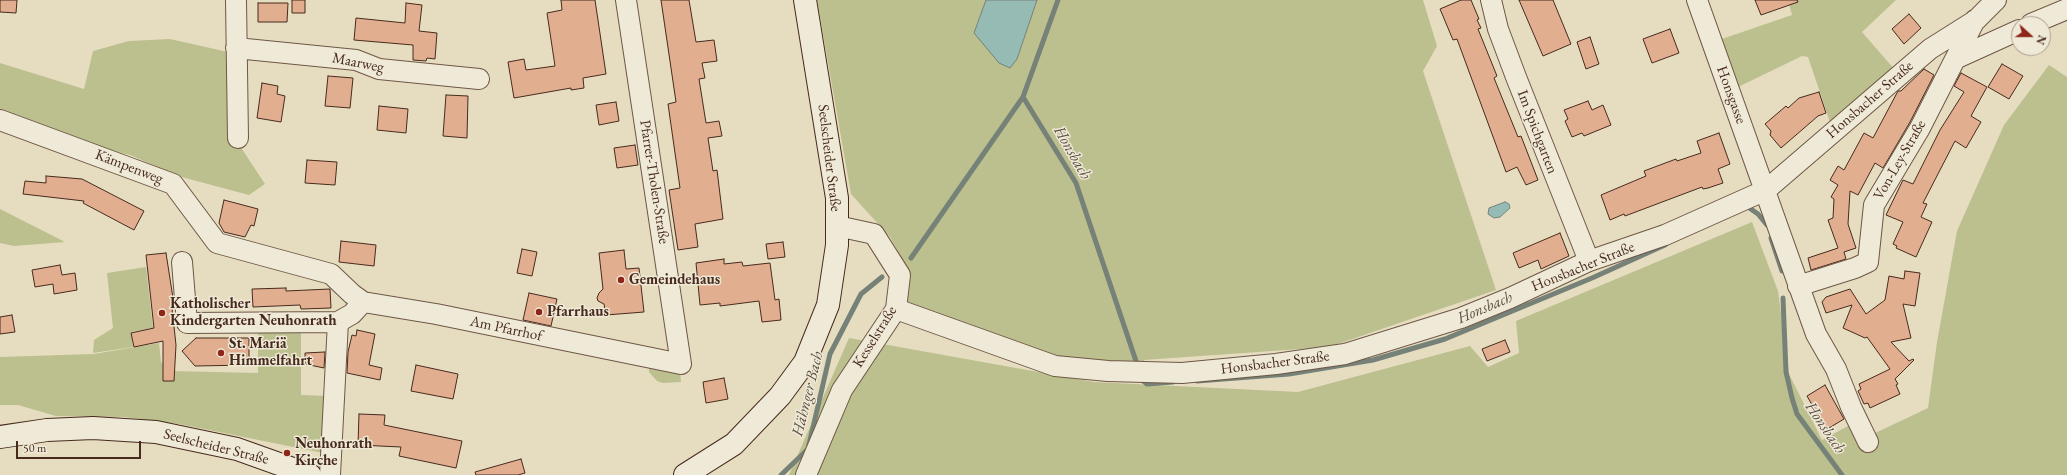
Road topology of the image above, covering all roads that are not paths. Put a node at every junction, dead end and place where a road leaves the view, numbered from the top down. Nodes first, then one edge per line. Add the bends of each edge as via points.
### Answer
1 (236, 0) edge
2 (626, 0) edge
3 (805, 0) edge
4 (1491, 0) edge
5 (1697, 0) edge
6 (1996, 0) edge
7 (2067, 9) edge
8 (2050, 16) edge
9 (1976, 20) junction
10 (2011, 34) edge
11 (236, 48) junction
12 (1955, 59) junction
13 (479, 79) dead end
14 (0, 120) edge
15 (238, 138) dead end
16 (1766, 190) junction
17 (837, 226) junction
18 (1590, 261) junction
19 (182, 262) dead end
20 (1798, 286) junction
21 (363, 302) junction
22 (896, 309) junction
23 (338, 322) junction
24 (681, 364) joint
25 (0, 437) edge
26 (1868, 442) dead end
27 (310, 475) edge
28 (330, 475) edge
29 (685, 475) edge
30 (806, 475) edge

1 - 11 street
2 - 24 street, Pfarrer-Tholen-Straße
3 - 17 street, Seelscheider Straße via 834,169
4 - 18 street, Im Spichgarten via 1498,29 1513,70
5 - 16 street, Honsgasse
6 - 9 street, Honsbacher Straße
7 - 8 street
9 - 12 street, Von-Ley-Straße
9 - 16 street, Honsbacher Straße via 1930,49
10 - 12 street
11 - 13 street, Maarweg via 356,60 379,69
11 - 15 street
12 - 20 street, Von-Ley-Straße via 1920,128 1874,205 1868,262
14 - 21 street, Kämpenweg via 173,184 217,243 331,274
16 - 18 street, Honsbacher Straße via 1665,235
16 - 20 street
17 - 22 street, Kesselstraße via 874,234 900,275
17 - 29 street, Seelscheider Straße via 835,264 828,305 805,362 780,396 745,434 714,458
18 - 22 street, Honsbacher Straße via 1461,318 1345,354 1182,373 1108,371 1055,366
19 - 23 street via 187,323
20 - 26 street via 1816,334 1836,369
21 - 23 street via 352,314
21 - 24 street, Am Pfarrhof via 436,314
22 - 30 street, Kesselstraße via 842,390
23 - 28 street
25 - 27 street, Seelscheider Straße via 47,430 93,428 156,432 238,449

